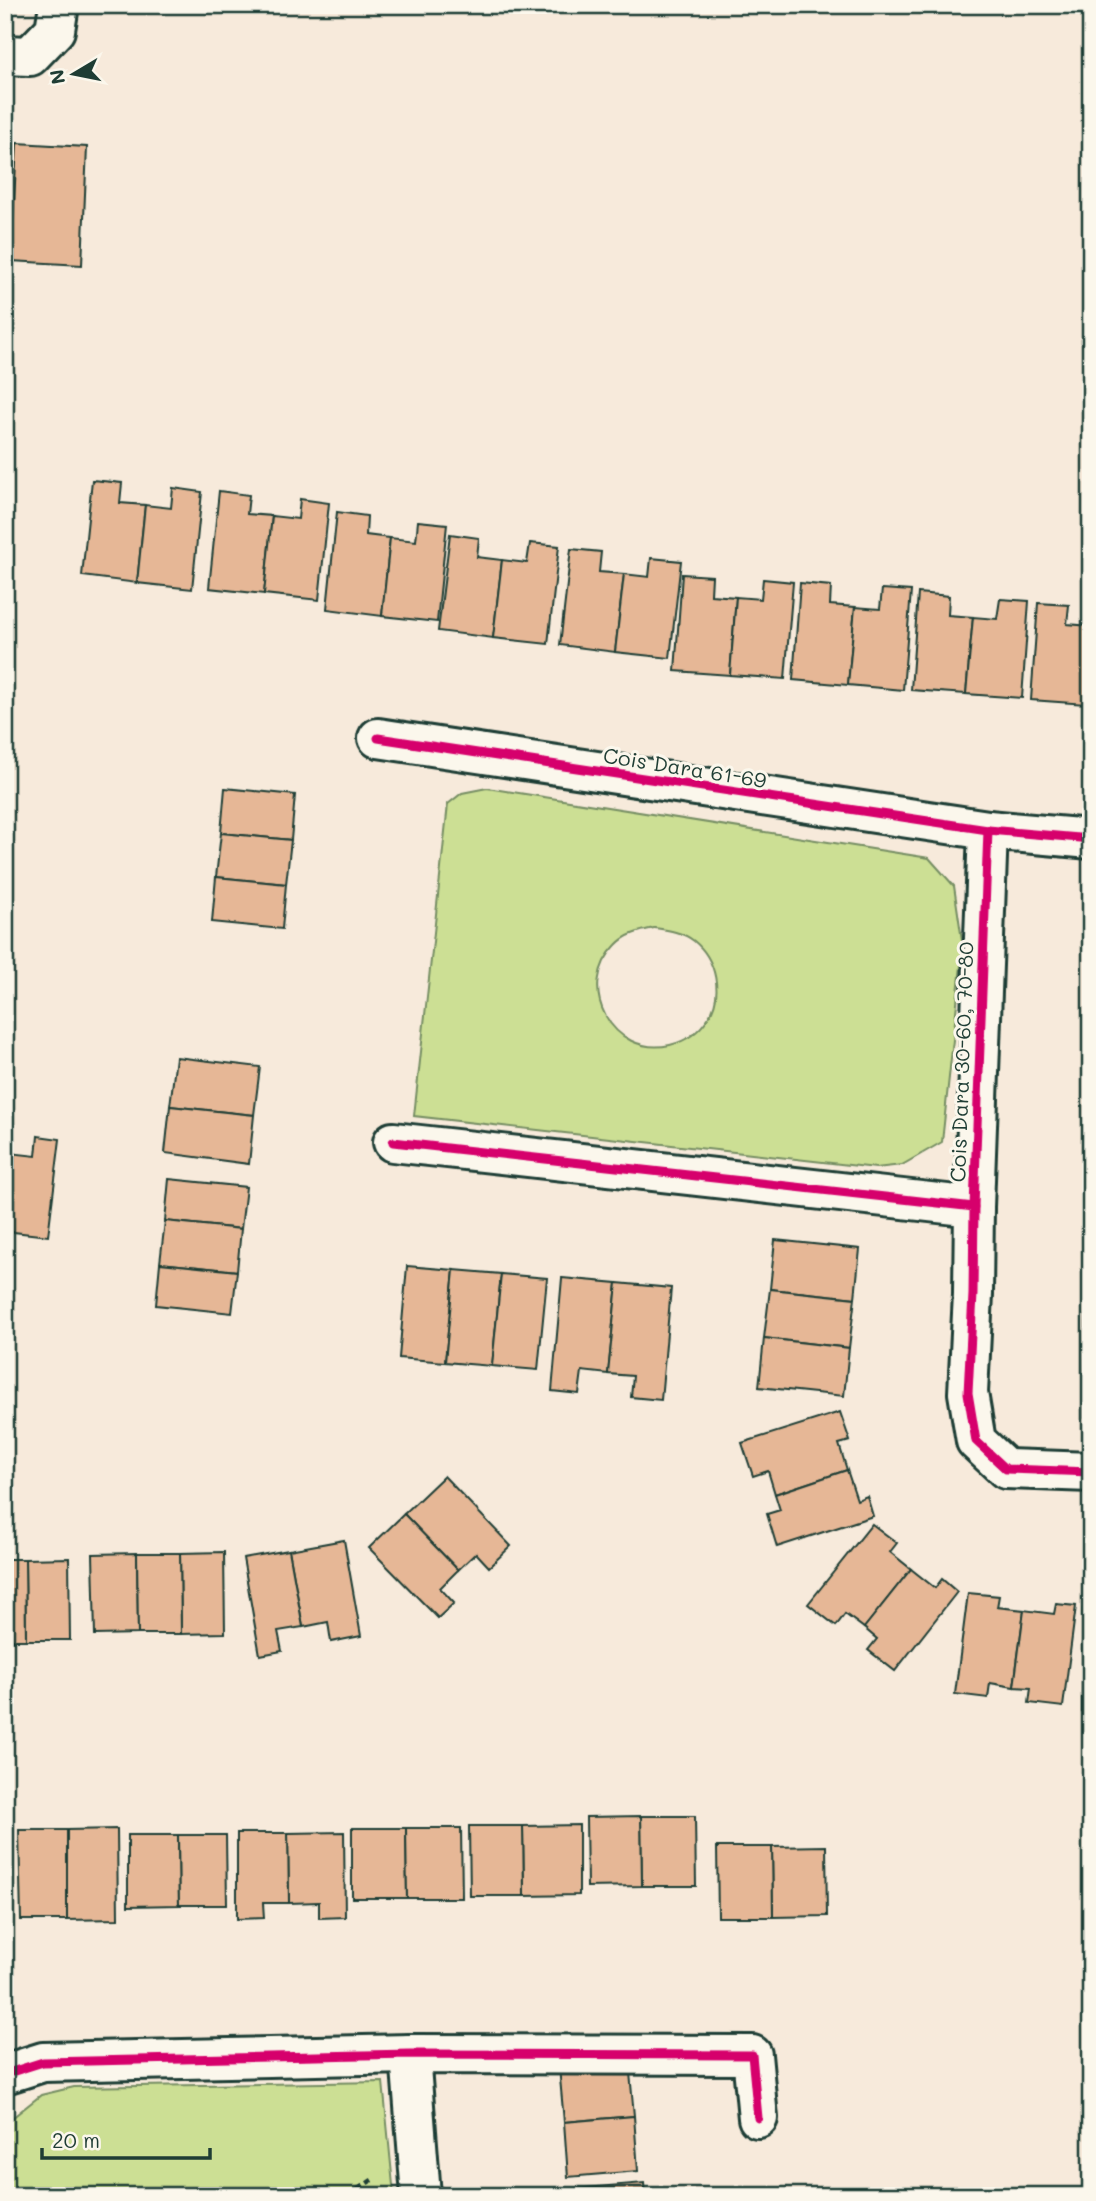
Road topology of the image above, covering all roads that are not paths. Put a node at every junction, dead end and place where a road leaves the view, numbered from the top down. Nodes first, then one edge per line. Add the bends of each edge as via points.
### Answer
1 (59, 5) edge
2 (5, 55) edge
3 (378, 738) dead end
4 (988, 830) junction
5 (1091, 839) edge
6 (393, 1142) dead end
7 (974, 1207) junction
8 (1091, 1472) edge
9 (410, 2054) junction
10 (5, 2074) edge
11 (758, 2118) dead end
12 (421, 2196) edge

1 - 2 street via 55,30 30,56
3 - 4 street, Cois Dara 61-69
4 - 5 street
4 - 7 street, Cois Dara 30-60, 70-80
6 - 7 street
7 - 8 street, Cois Dara 30-60, 70-80 via 968,1392 976,1441 1006,1469
9 - 10 street via 43,2062
9 - 11 street via 752,2055
9 - 12 street

